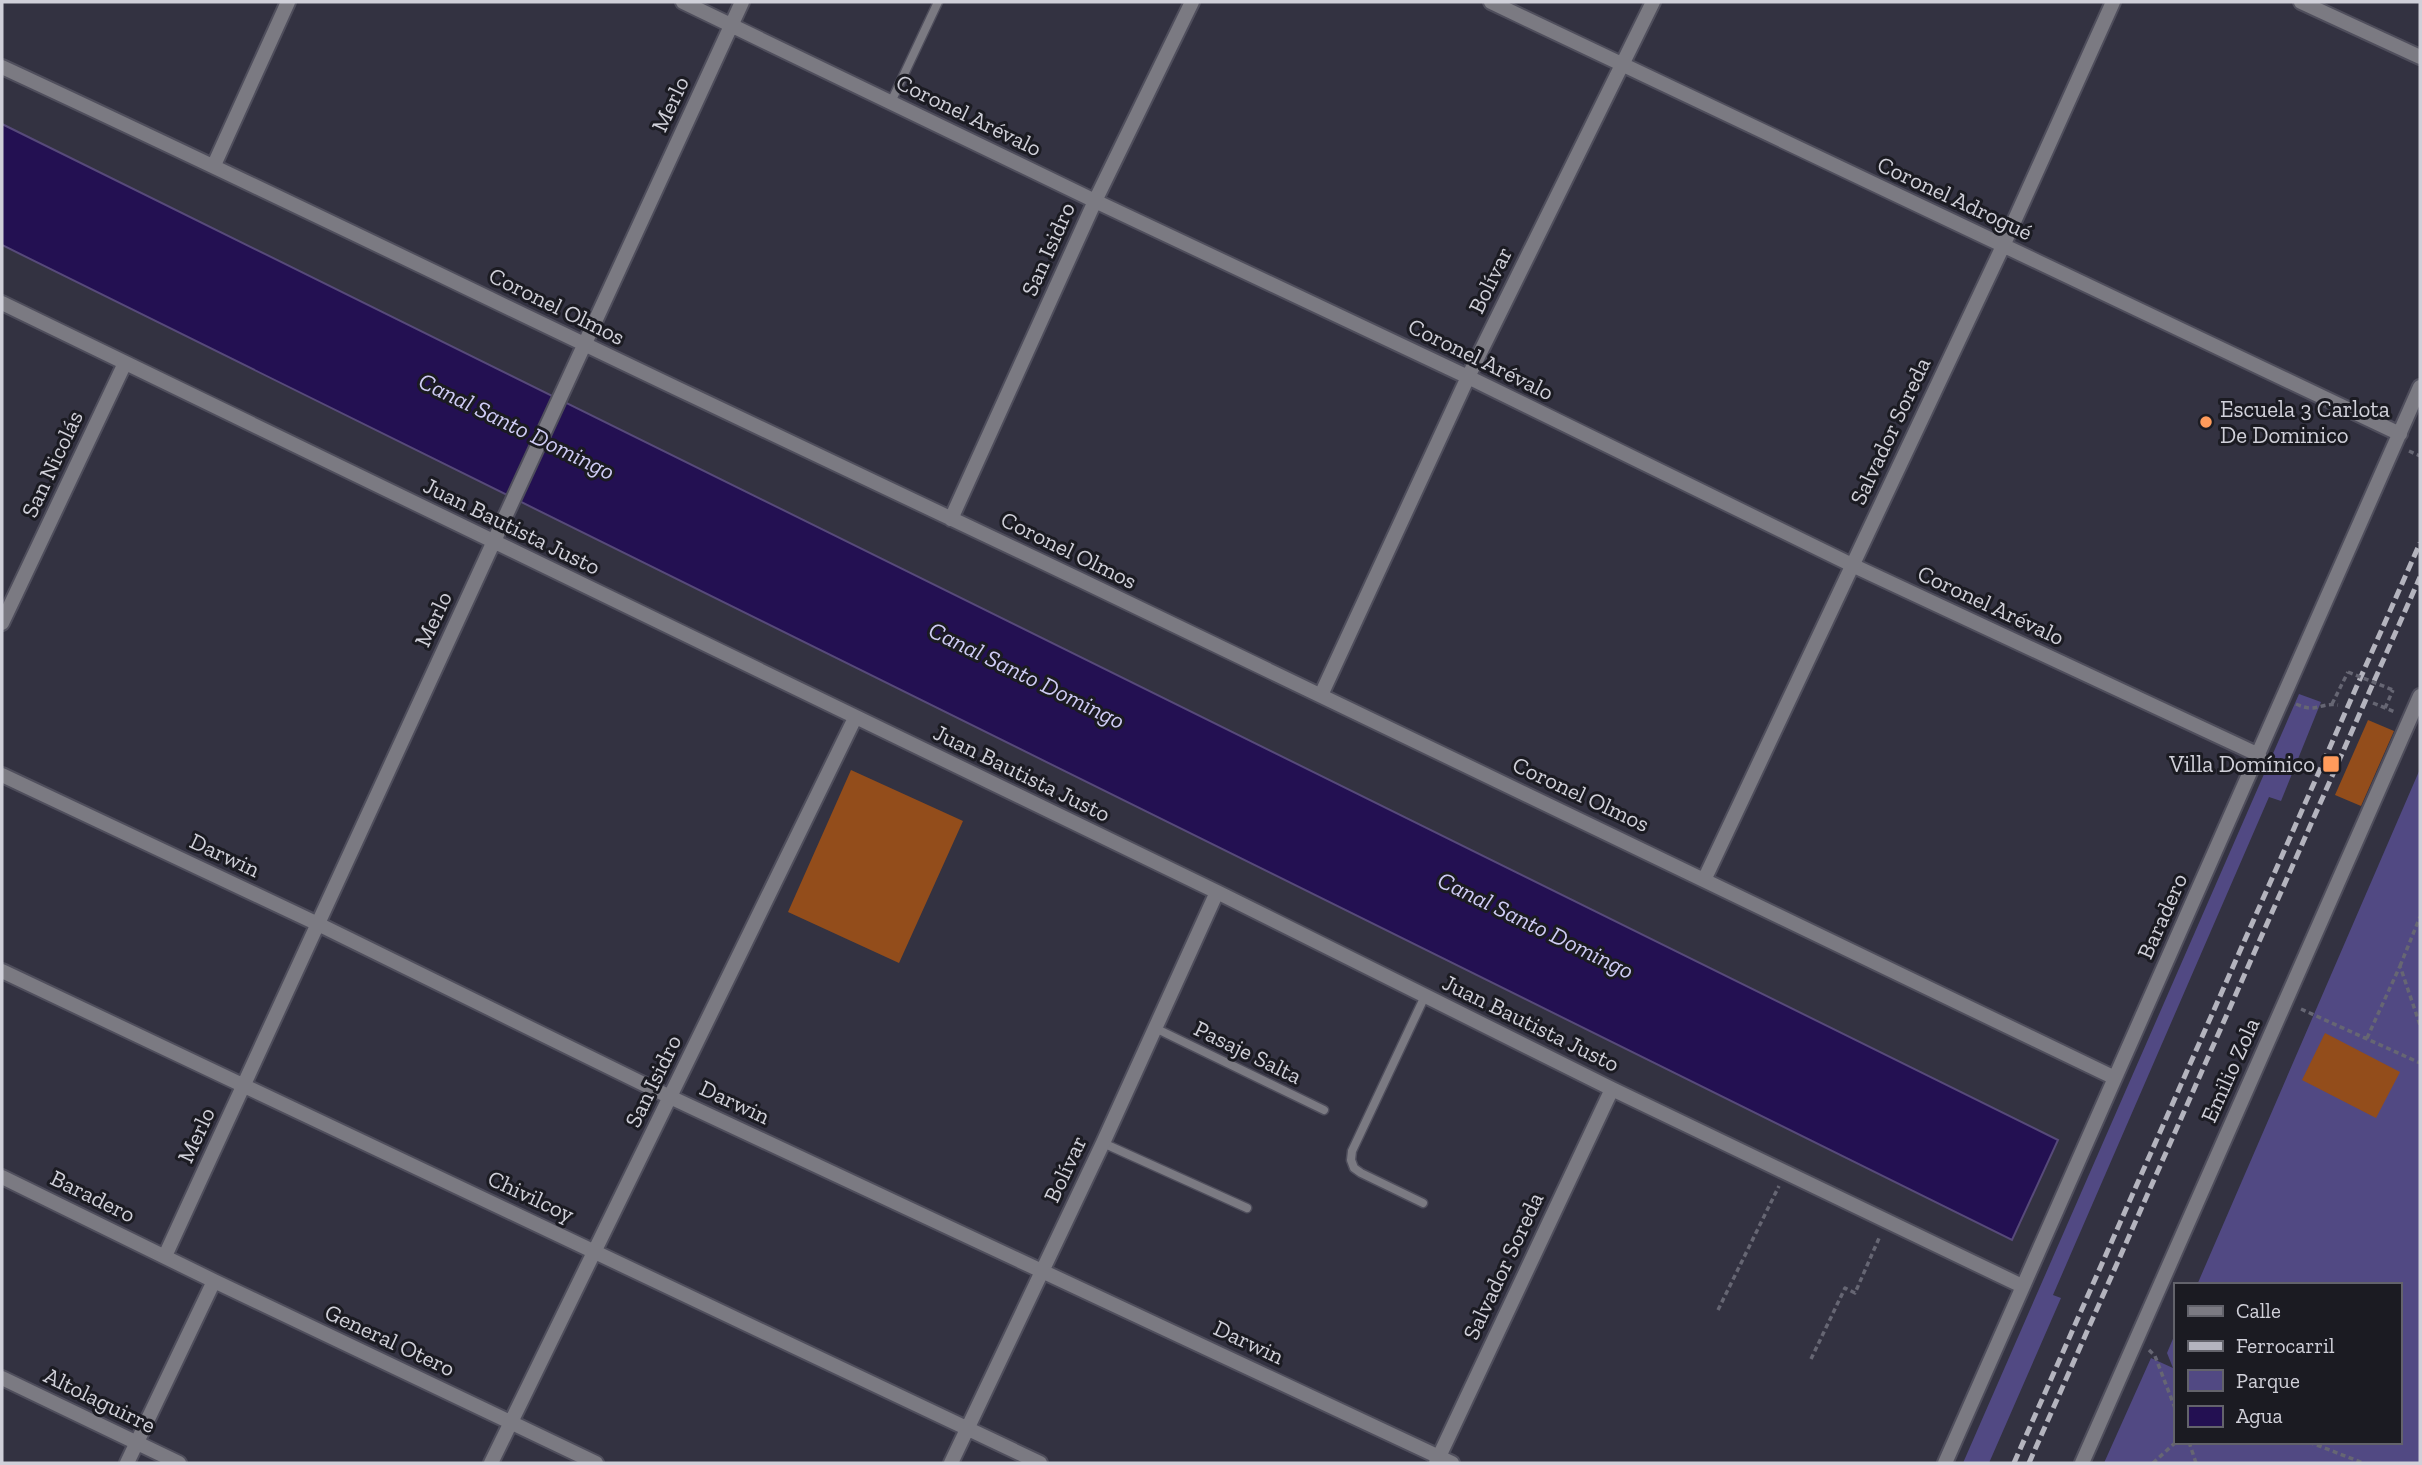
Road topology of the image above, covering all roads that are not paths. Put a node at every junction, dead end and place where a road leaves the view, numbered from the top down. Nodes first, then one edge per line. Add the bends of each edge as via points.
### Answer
1 (288, 2) edge
2 (684, 2) edge
3 (742, 2) edge
4 (938, 2) edge
5 (1192, 2) edge
6 (1491, 2) edge
7 (1653, 2) edge
8 (2113, 2) edge
9 (2301, 2) edge
10 (732, 25) junction
11 (2420, 57) edge
12 (1621, 64) junction
13 (2, 66) edge
14 (891, 102) junction
15 (214, 165) junction
16 (1094, 201) junction
17 (2003, 246) junction
18 (2, 303) edge
19 (585, 345) junction
20 (125, 363) junction
21 (1468, 377) junction
22 (2420, 387) edge
23 (2400, 434) junction
24 (951, 519) junction
25 (494, 542) junction
26 (1852, 565) junction
27 (2, 622) edge
28 (1321, 695) junction
29 (2420, 695) edge
30 (855, 718) junction
31 (2259, 755) junction
32 (2, 775) edge
33 (1705, 878) junction
34 (1217, 892) junction
35 (318, 924) junction
36 (2, 971) edge
37 (1425, 996) junction
38 (1155, 1028) junction
39 (2115, 1078) junction
40 (244, 1086) junction
41 (1612, 1089) junction
42 (670, 1097) junction
43 (1324, 1110) dead end
44 (1103, 1143) junction
45 (2, 1177) edge
46 (1423, 1203) dead end
47 (1247, 1208) dead end
48 (595, 1252) junction
49 (165, 1256) junction
50 (1042, 1270) junction
51 (214, 1281) junction
52 (2022, 1286) junction
53 (2, 1378) edge
54 (511, 1423) junction
55 (967, 1429) junction
56 (137, 1443) junction
57 (1442, 1461) edge
58 (127, 1463) edge
59 (179, 1463) edge
60 (491, 1463) edge
61 (596, 1463) edge
62 (951, 1463) edge
63 (1040, 1463) edge
64 (1945, 1463) edge
65 (2082, 1463) edge

1 - 15 street
2 - 10 street, Coronel Arévalo
3 - 10 street, Merlo
4 - 14 lane
5 - 16 street, San Isidro
6 - 12 street, Coronel Adrogué
7 - 12 street, Bolívar
8 - 17 street, Salvador Soreda
9 - 11 street
10 - 14 street, Coronel Arévalo
10 - 19 street, Merlo
12 - 17 street, Coronel Adrogué
12 - 21 street, Bolívar
13 - 15 street, Coronel Olmos
14 - 16 street, Coronel Arévalo
15 - 19 street, Coronel Olmos
16 - 21 street, Coronel Arévalo
16 - 24 street, San Isidro
17 - 23 street, Coronel Adrogué
17 - 26 street, Salvador Soreda
18 - 20 street, Juan Bautista Justo
19 - 24 street, Coronel Olmos
19 - 25 street, Merlo
20 - 25 street, Juan Bautista Justo
20 - 27 street, San Nicolás
21 - 26 street, Coronel Arévalo
21 - 28 street, Bolívar
22 - 23 street, Baradero
23 - 31 street, Baradero
24 - 28 street, Coronel Olmos
25 - 30 street, Juan Bautista Justo
25 - 35 street, Merlo
26 - 31 street, Coronel Arévalo
26 - 33 street, Salvador Soreda
28 - 33 street, Coronel Olmos
29 - 65 street, Emilio Zola
30 - 34 street, Juan Bautista Justo
30 - 42 street, San Isidro
31 - 39 street, Baradero
32 - 35 street, Darwin
33 - 39 street, Coronel Olmos
34 - 37 street, Juan Bautista Justo
34 - 38 street, Bolívar
35 - 40 street, Merlo
35 - 42 street, Darwin
36 - 40 street, Chivilcoy
37 - 41 street, Juan Bautista Justo
37 - 46 lane via 1351,1160 1354,1168
38 - 43 lane, Pasaje Salta
38 - 44 street, Bolívar
39 - 52 street, Baradero
40 - 48 street, Chivilcoy
40 - 49 street, Merlo
41 - 52 street, Juan Bautista Justo
41 - 57 street, Salvador Soreda
42 - 48 street, San Isidro
42 - 50 street, Darwin
44 - 47 lane
44 - 50 street, Bolívar
45 - 49 street, Baradero
48 - 54 street, San Isidro
48 - 55 street, Chivilcoy
49 - 51 street, General Otero
50 - 55 street, Bolívar
50 - 57 street, Darwin
51 - 54 street, General Otero
51 - 56 street
52 - 64 street, Baradero
53 - 56 street, Altolaguirre
54 - 60 street, San Isidro
54 - 61 street, General Otero
55 - 62 street, Bolívar
55 - 63 street, Chivilcoy
56 - 58 street
56 - 59 street, Altolaguirre

